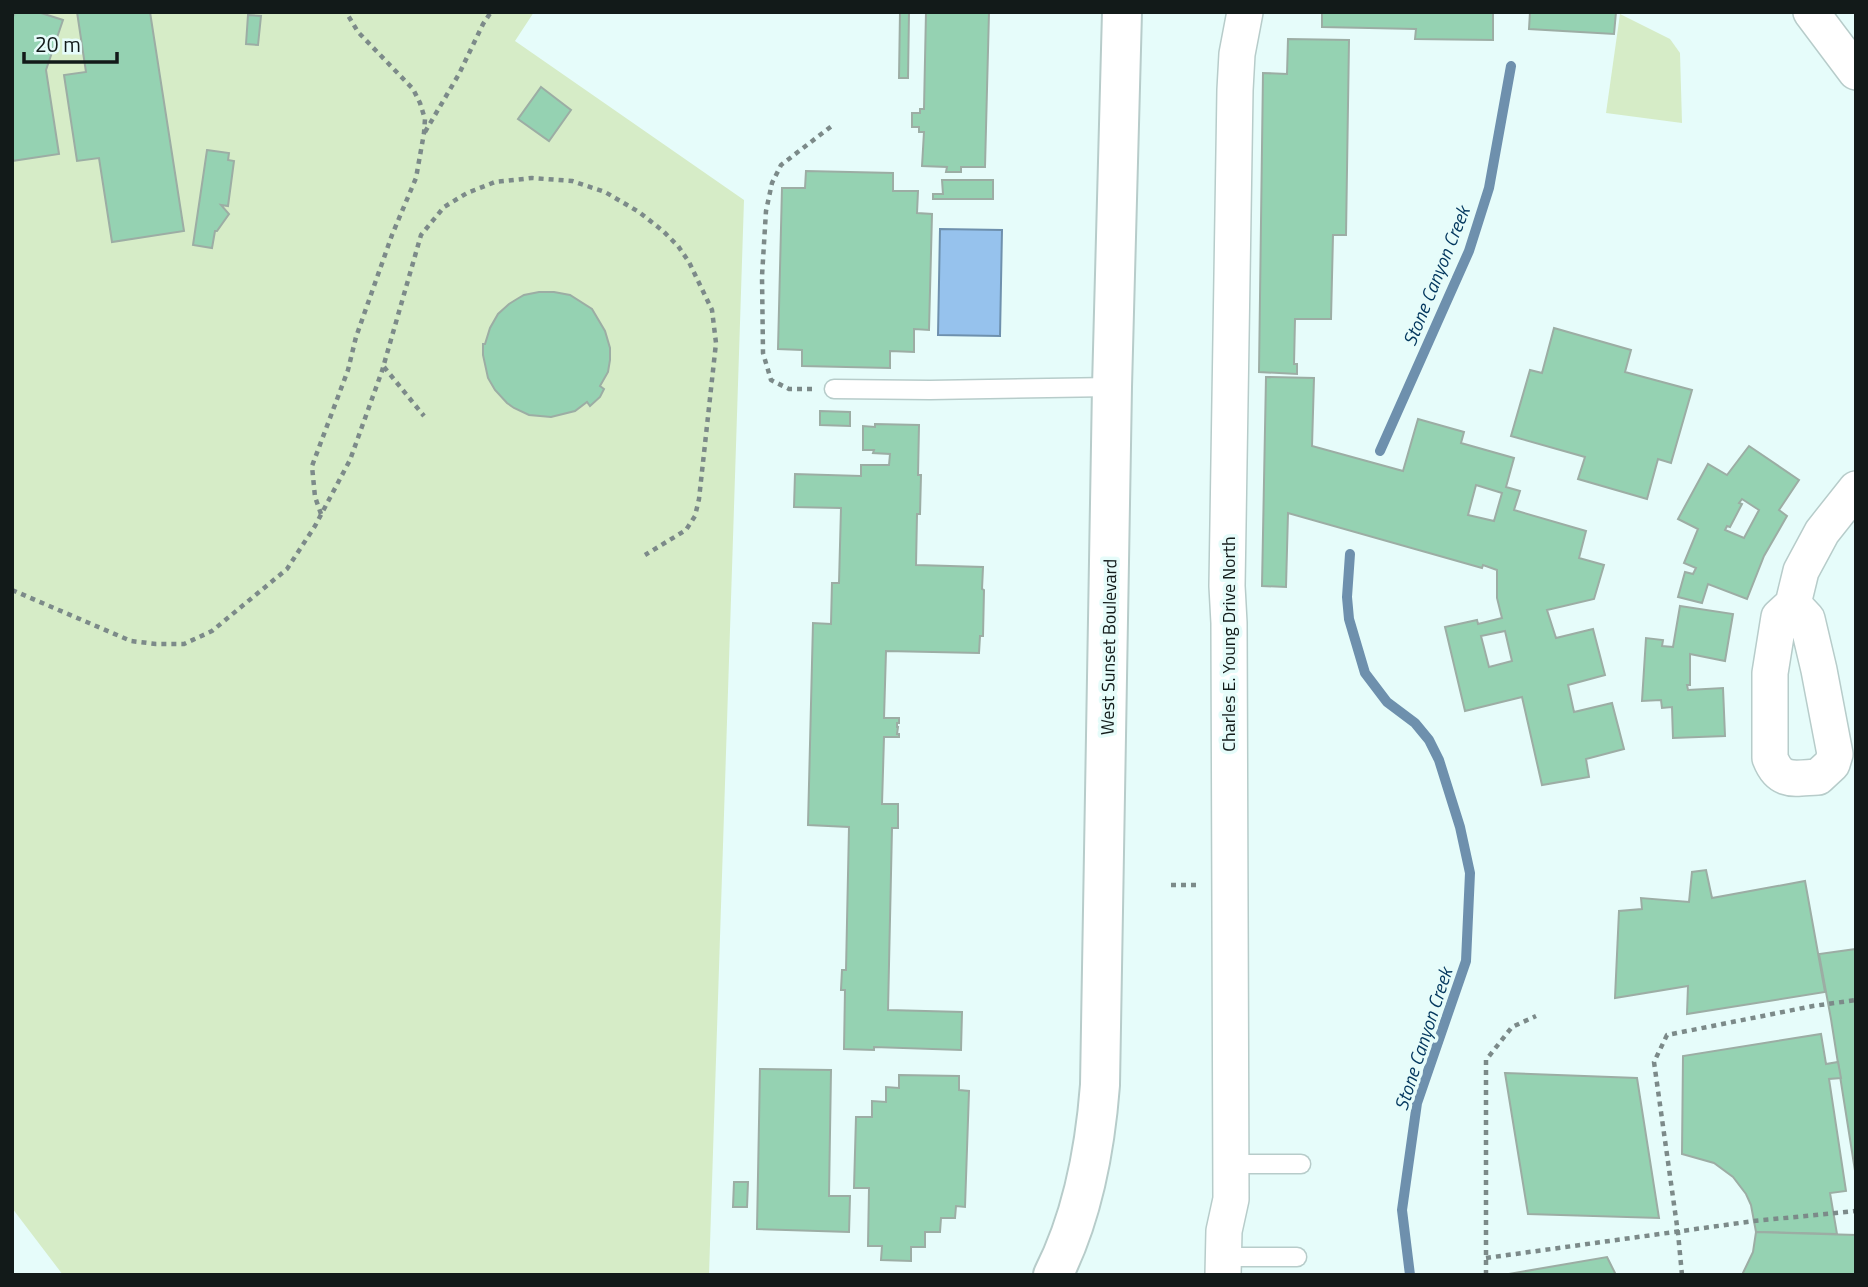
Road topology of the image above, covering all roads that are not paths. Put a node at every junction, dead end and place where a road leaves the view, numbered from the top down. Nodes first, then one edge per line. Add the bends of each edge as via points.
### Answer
1 (1122, 12) edge
2 (1245, 12) edge
3 (1811, 12) edge
4 (1856, 72) edge
5 (1112, 387) junction
6 (834, 389) road end
7 (1856, 489) edge
8 (1793, 604) dead end
9 (1231, 1164) junction
10 (1301, 1164) dead end
11 (1297, 1256) dead end
12 (1223, 1266) edge
13 (1054, 1275) edge

1 - 5 main road, West Sunset Boulevard
2 - 9 street, Charles E. Young Drive North via 1235,90 1228,547
3 - 4 street
5 - 6 lane
5 - 13 main road, West Sunset Boulevard via 1100,1085 1079,1213
7 - 8 street via 1810,552
9 - 10 lane
9 - 12 street, Charles E. Young Drive North
11 - 12 lane

